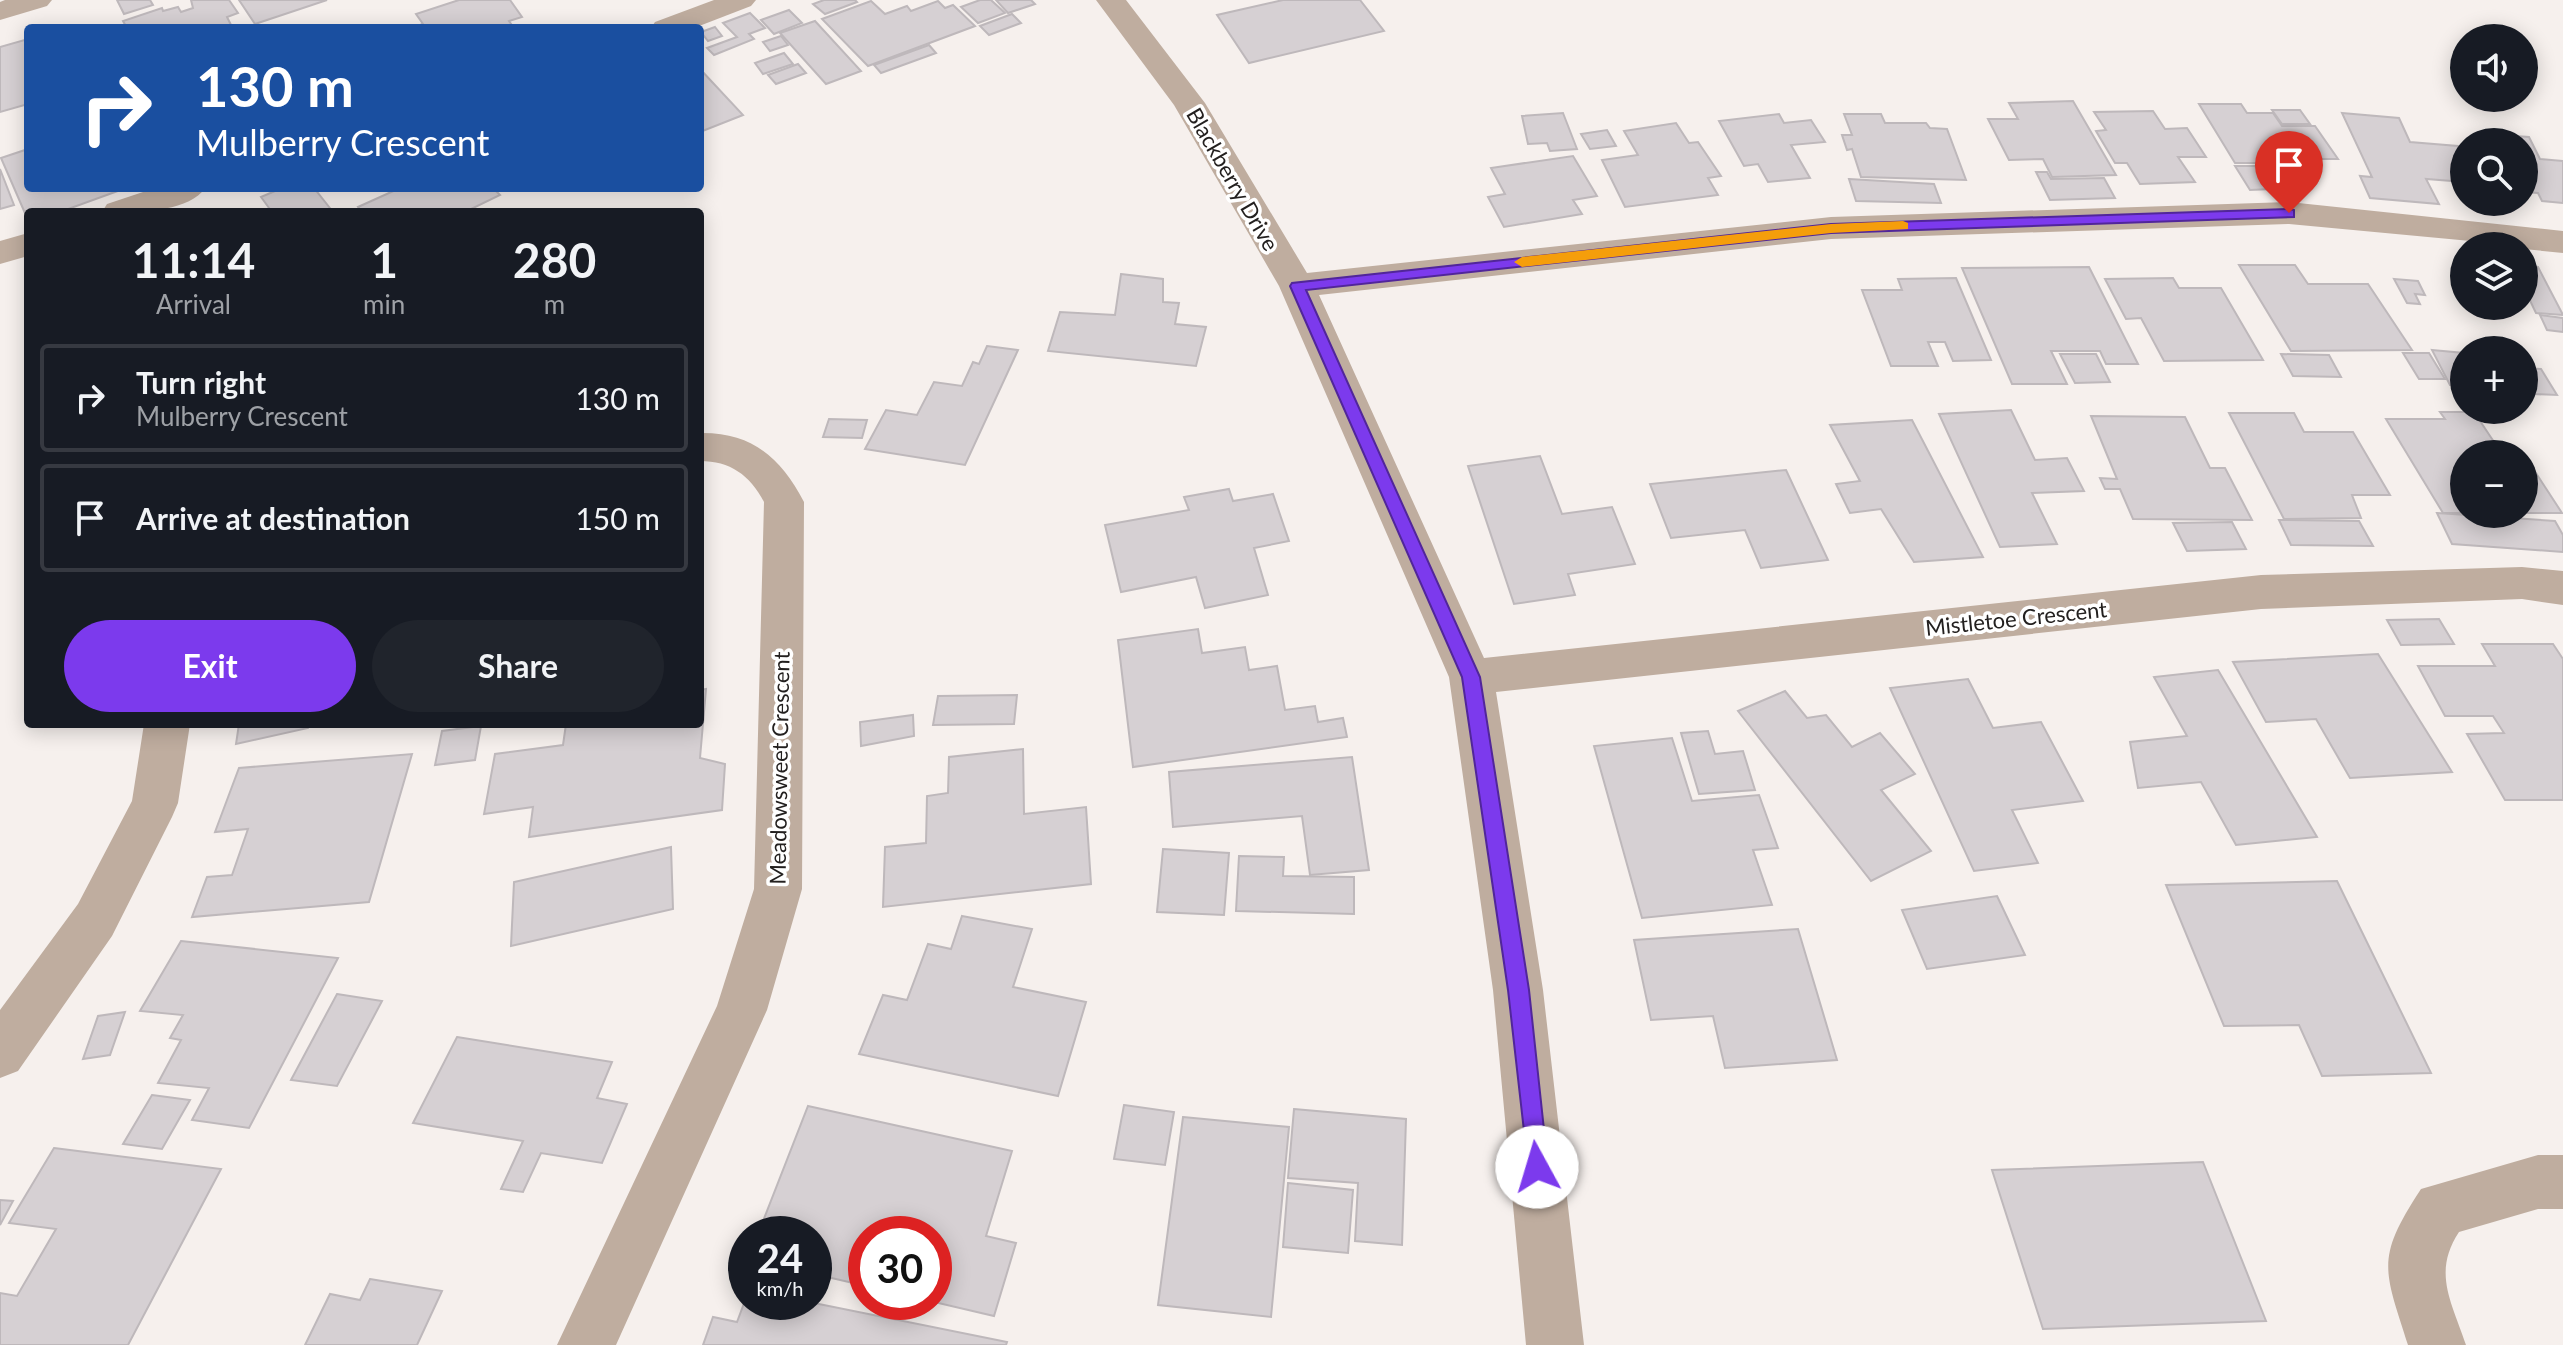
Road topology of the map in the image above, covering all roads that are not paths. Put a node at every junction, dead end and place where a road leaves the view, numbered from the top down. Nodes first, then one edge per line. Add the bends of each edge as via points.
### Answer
1 (37, 0) edge
2 (741, 0) edge
3 (1111, 0) edge
4 (0, 11) edge
5 (677, 24) edge
6 (176, 192) edge
7 (130, 208) edge
8 (2563, 242) edge
9 (24, 245) edge
10 (0, 253) edge
11 (1297, 286) junction
12 (704, 447) edge
13 (2563, 588) edge
14 (1471, 677) junction
15 (166, 728) edge
16 (0, 1053) edge
17 (2563, 1182) edge
18 (586, 1345) edge
19 (1555, 1345) edge
20 (2437, 1345) edge

1 - 4 street
2 - 5 street
3 - 11 street, Blackberry Drive via 1189,103
6 - 7 street
8 - 11 street via 2289,213 1847,228
9 - 10 street
11 - 14 street, Blackberry Drive
12 - 18 street, Meadowsweet Crescent via 742,452 761,465 784,502 778,889 741,1010
13 - 14 street, Mistletoe Crescent via 2522,583 2261,592
14 - 19 street, Blackberry Drive via 1518,990
15 - 16 street via 155,803 95,920
17 - 20 street via 2538,1182 2441,1209 2419,1243 2415,1277

